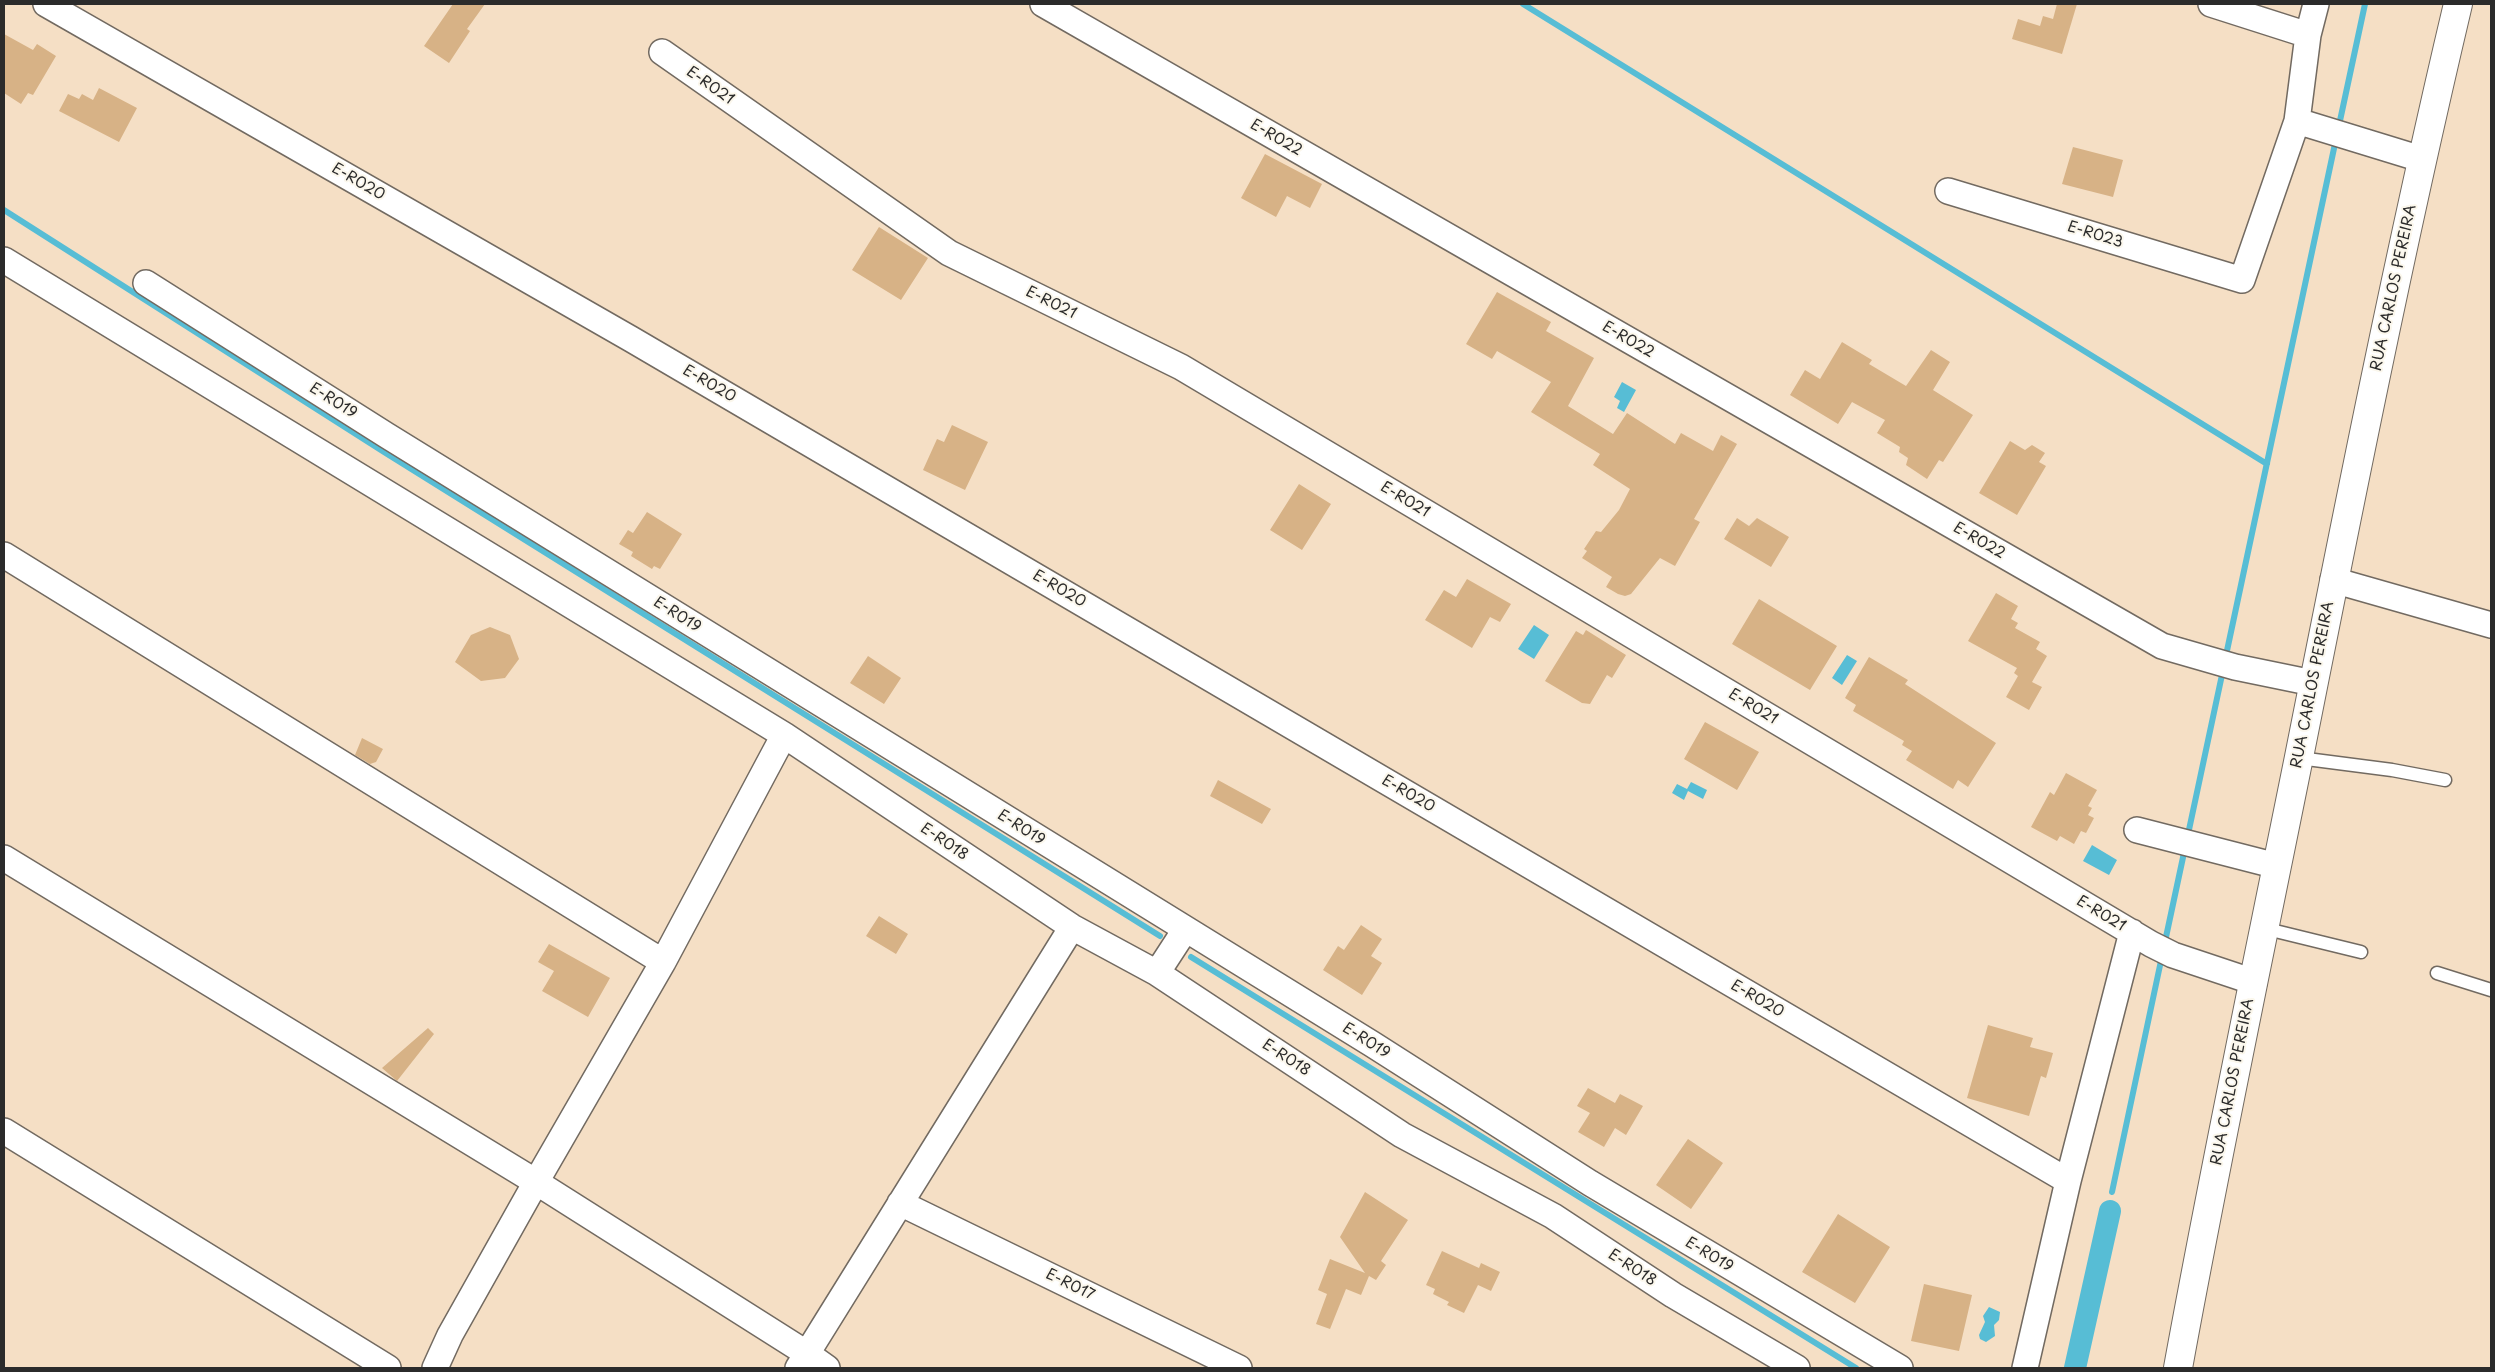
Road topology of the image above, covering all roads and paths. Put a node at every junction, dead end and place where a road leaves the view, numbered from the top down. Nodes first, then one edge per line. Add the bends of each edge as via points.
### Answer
1 (46, 4) edge
2 (1043, 4) edge
3 (2211, 4) edge
4 (2316, 4) edge
5 (2458, 4) edge
6 (2308, 35) junction
7 (662, 52) dead end
8 (2297, 121) junction
9 (2421, 159) junction
10 (1948, 191) dead end
11 (4, 260) edge
12 (146, 283) dead end
13 (4, 555) edge
14 (2334, 580) junction
15 (2491, 625) edge
16 (2313, 682) junction
17 (784, 735) junction
18 (2299, 758) junction
19 (2444, 780) dead end
20 (2137, 830) dead end
21 (4, 858) edge
22 (2277, 866) junction
23 (1072, 927) junction
24 (2263, 928) junction
25 (1185, 930) junction
26 (2152, 944) junction
27 (2360, 952) dead end
28 (663, 962) junction
29 (1157, 973) junction
30 (2437, 973) dead end
31 (2254, 982) junction
32 (2491, 990) edge
33 (4, 1130) edge
34 (2068, 1181) junction
35 (536, 1182) junction
36 (900, 1203) junction
37 (802, 1361) edge
38 (1888, 1366) edge
39 (388, 1368) edge
40 (435, 1368) edge
41 (827, 1368) edge
42 (1239, 1368) edge
43 (1797, 1368) edge
44 (2025, 1368) edge
45 (2178, 1368) edge

1 - 34 street, E-R020 via 648,349
2 - 16 street, E-R022 via 2162,646
3 - 6 street
4 - 6 street
5 - 9 street, RUA CARLOS PEREIRA
6 - 8 street
7 - 26 street, E-R021 via 949,253 1181,367
8 - 9 street
8 - 10 street, E-R023 via 2242,280
9 - 14 street, RUA CARLOS PEREIRA
11 - 17 street, E-R018
12 - 25 street, E-R019
13 - 28 street
14 - 15 street
14 - 16 street, RUA CARLOS PEREIRA
16 - 18 street, RUA CARLOS PEREIRA
17 - 23 street, E-R018
17 - 28 street
18 - 19 lane
18 - 22 street, RUA CARLOS PEREIRA
20 - 22 street
21 - 35 street
22 - 24 street, RUA CARLOS PEREIRA
23 - 29 street, E-R018
23 - 36 street
24 - 27 lane
24 - 31 street, RUA CARLOS PEREIRA
25 - 29 street
25 - 38 street, E-R019
26 - 31 street, E-R021
26 - 34 street
28 - 35 street
29 - 43 street, E-R018 via 1402,1135 1553,1216 1673,1295
30 - 32 lane
31 - 45 street, RUA CARLOS PEREIRA
33 - 39 street
34 - 44 street
35 - 37 street
35 - 40 street via 450,1335
36 - 37 street
36 - 42 street, E-R017
37 - 41 street

